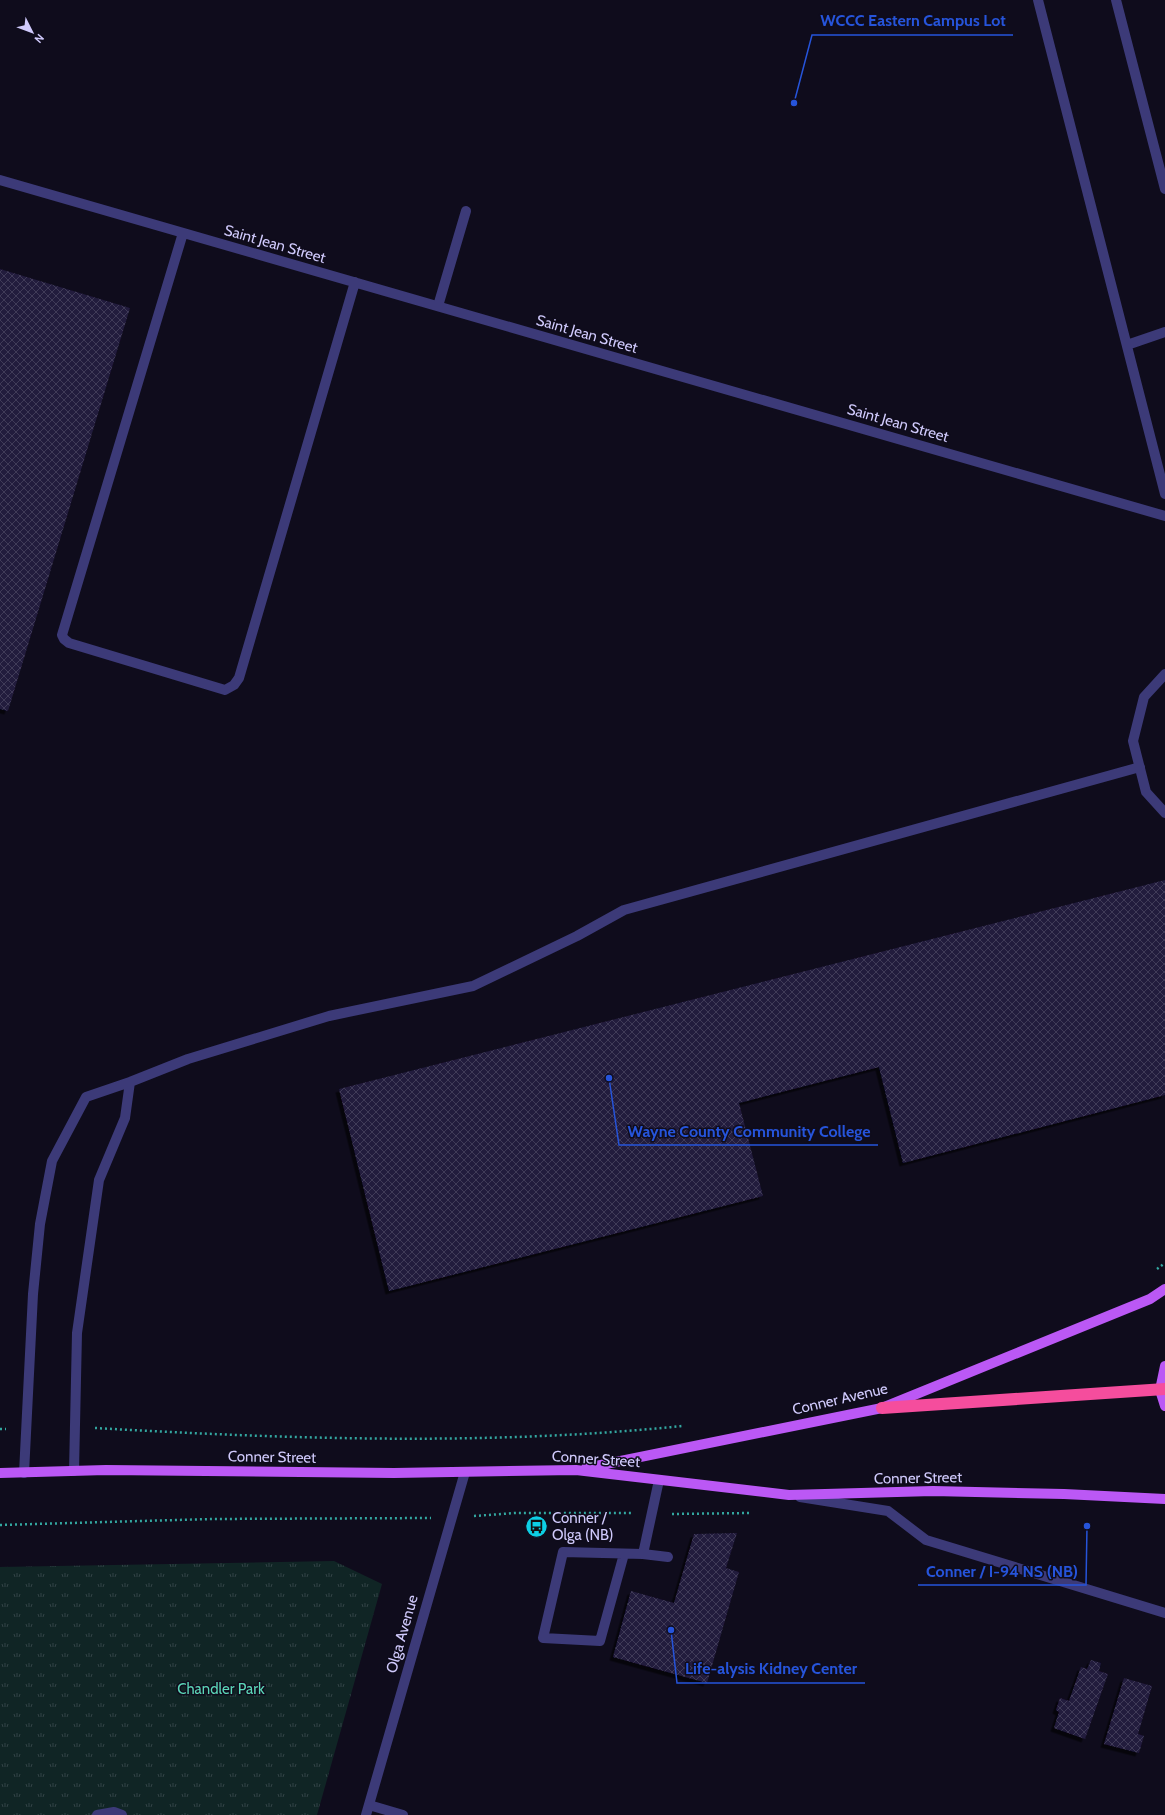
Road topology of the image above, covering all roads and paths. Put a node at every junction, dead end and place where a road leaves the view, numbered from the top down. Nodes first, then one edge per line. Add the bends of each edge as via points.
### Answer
1 (1038, 0) edge
2 (1116, 0) edge
3 (0, 180) edge
4 (1165, 189) edge
5 (466, 211) dead end
6 (183, 233) junction
7 (354, 282) junction
8 (438, 306) junction
9 (1165, 332) edge
10 (1127, 345) junction
11 (1165, 494) edge
12 (1165, 516) edge
13 (1165, 674) edge
14 (1140, 767) junction
15 (1165, 813) edge
16 (130, 1082) junction
17 (1165, 1263) edge
18 (1152, 1272) dead end
19 (1165, 1289) edge
20 (1165, 1366) edge
21 (1162, 1390) edge
22 (1165, 1406) edge
23 (882, 1408) junction
24 (689, 1425) dead end
25 (76, 1427) junction
26 (26, 1428) junction
27 (0, 1429) edge
28 (576, 1470) junction
29 (74, 1471) junction
30 (465, 1472) junction
31 (0, 1473) edge
32 (24, 1473) junction
33 (659, 1480) junction
34 (789, 1495) junction
35 (1165, 1499) edge
36 (651, 1513) junction
37 (753, 1513) dead end
38 (452, 1518) junction
39 (0, 1525) edge
40 (624, 1554) junction
41 (643, 1554) junction
42 (668, 1557) dead end
43 (1165, 1613) edge
44 (369, 1805) junction
45 (97, 1815) edge
46 (122, 1815) edge
47 (366, 1815) edge
48 (403, 1815) edge

1 - 10 street
2 - 4 street
3 - 6 street, Saint Jean Street
5 - 8 street
6 - 7 street, Saint Jean Street
6 - 7 street via 62,635 69,643 225,690 234,685 239,678
7 - 8 street, Saint Jean Street
8 - 12 street, Saint Jean Street
9 - 10 street
10 - 11 street
13 - 14 street via 1144,697 1133,741
14 - 15 street via 1146,792
14 - 16 street via 624,910 577,936 473,986 328,1016 188,1059
16 - 25 street via 125,1118 99,1180 77,1333
16 - 26 street via 86,1097 52,1161 40,1224 33,1294
17 - 18 path
19 - 23 main road, Conner Avenue via 1150,1299
20 - 21 main road
21 - 22 main road
21 - 23 highway
23 - 28 main road, Conner Avenue
24 - 25 path via 603,1434 432,1438 233,1436
25 - 29 street
26 - 27 path
26 - 32 street
28 - 30 main road, Conner Street
28 - 33 main road, Conner Street
29 - 30 main road, Conner Street
29 - 32 main road, Conner Street
30 - 38 street, Olga Avenue
31 - 32 main road, Conner Street
33 - 34 main road, Conner Street
33 - 36 street
34 - 35 main road, Conner Street via 933,1491
34 - 43 street via 888,1511 926,1540
36 - 37 path
36 - 38 path via 515,1513
36 - 41 street
38 - 39 path via 212,1519
38 - 44 street, Olga Avenue
40 - 40 street via 563,1552 543,1638 600,1641
40 - 41 street
41 - 42 street
44 - 47 street, Olga Avenue
44 - 48 street
45 - 46 street via 114,1812

